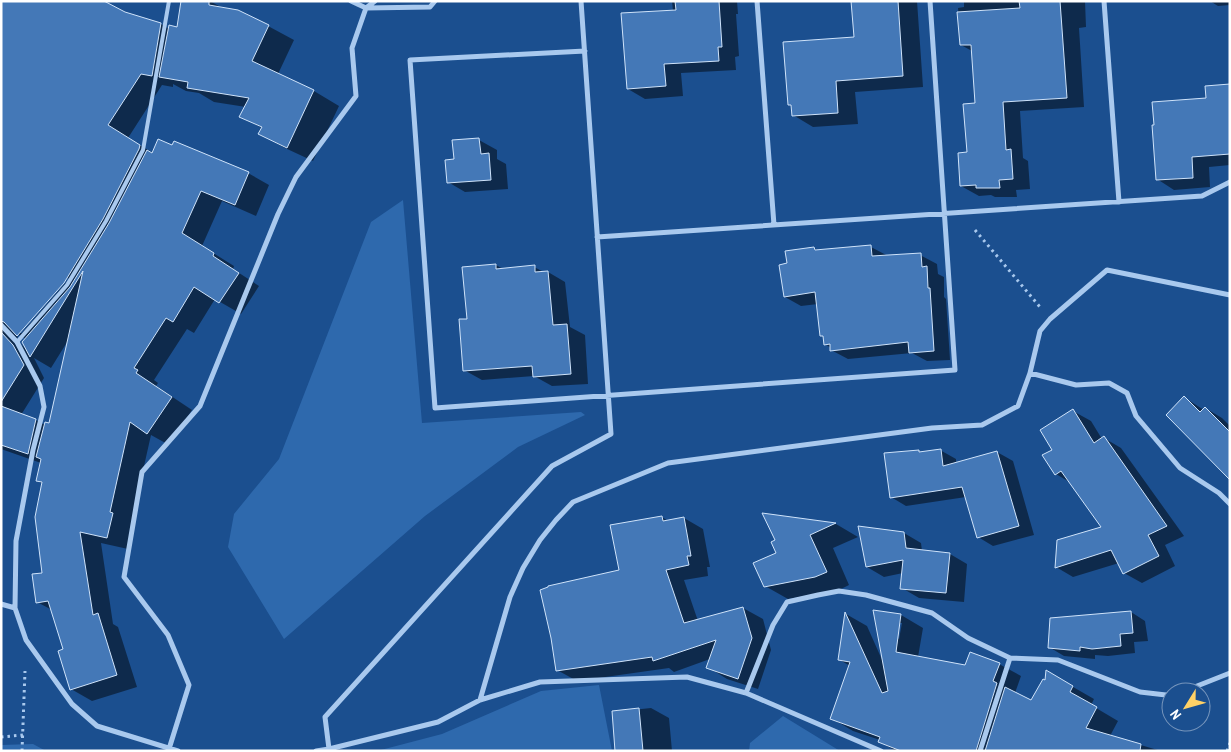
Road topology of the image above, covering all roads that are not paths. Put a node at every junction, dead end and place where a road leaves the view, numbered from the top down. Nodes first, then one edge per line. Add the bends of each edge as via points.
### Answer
1 (170, 1) edge
2 (351, 1) edge
3 (375, 1) edge
4 (435, 1) edge
5 (581, 1) edge
6 (757, 1) edge
7 (930, 1) edge
8 (1104, 1) edge
9 (366, 8) junction
10 (585, 51) junction
11 (1230, 182) edge
12 (1119, 202) junction
13 (945, 214) junction
14 (774, 225) junction
15 (597, 238) junction
16 (1230, 296) edge
17 (1, 325) edge
18 (17, 342) junction
19 (1030, 373) junction
20 (608, 395) junction
21 (1230, 504) edge
22 (1, 604) edge
23 (15, 608) junction
24 (1010, 658) junction
25 (1230, 673) edge
26 (1207, 682) edge
27 (746, 693) junction
28 (1161, 694) edge
29 (480, 700) junction
30 (169, 749) junction
31 (329, 749) junction
32 (178, 751) edge
33 (316, 751) edge
34 (881, 751) edge
35 (980, 751) edge

1 - 18 lane via 143,150 106,221 67,285
2 - 9 street
3 - 9 street
4 - 9 street via 430,7
5 - 10 street
6 - 14 street
7 - 13 street
8 - 12 street
9 - 30 street via 352,48 356,96 296,177 200,406 142,472 124,577 168,635 189,685
10 - 15 street
10 - 20 street via 410,60 435,408
11 - 12 street via 1202,196
12 - 13 street
13 - 14 street
13 - 20 street via 955,370
14 - 15 street
15 - 20 street
16 - 19 street via 1107,270 1040,331
17 - 18 street
18 - 23 street via 40,386 44,407 16,541
19 - 21 street via 1076,385 1109,383 1128,393 1136,416 1180,468
19 - 29 street via 1018,406 982,425 932,428 668,463 573,502 540,540 523,568 510,598
20 - 31 street via 610,434 552,466 325,717
22 - 23 street
23 - 30 street via 26,640 72,704 97,726
24 - 27 street via 968,638 932,612 839,591 787,602 773,625
24 - 28 street via 1058,660 1140,692
24 - 35 street
25 - 26 street
27 - 29 street via 687,677 540,682
27 - 34 street
29 - 31 street via 438,722
30 - 32 street
31 - 33 street

